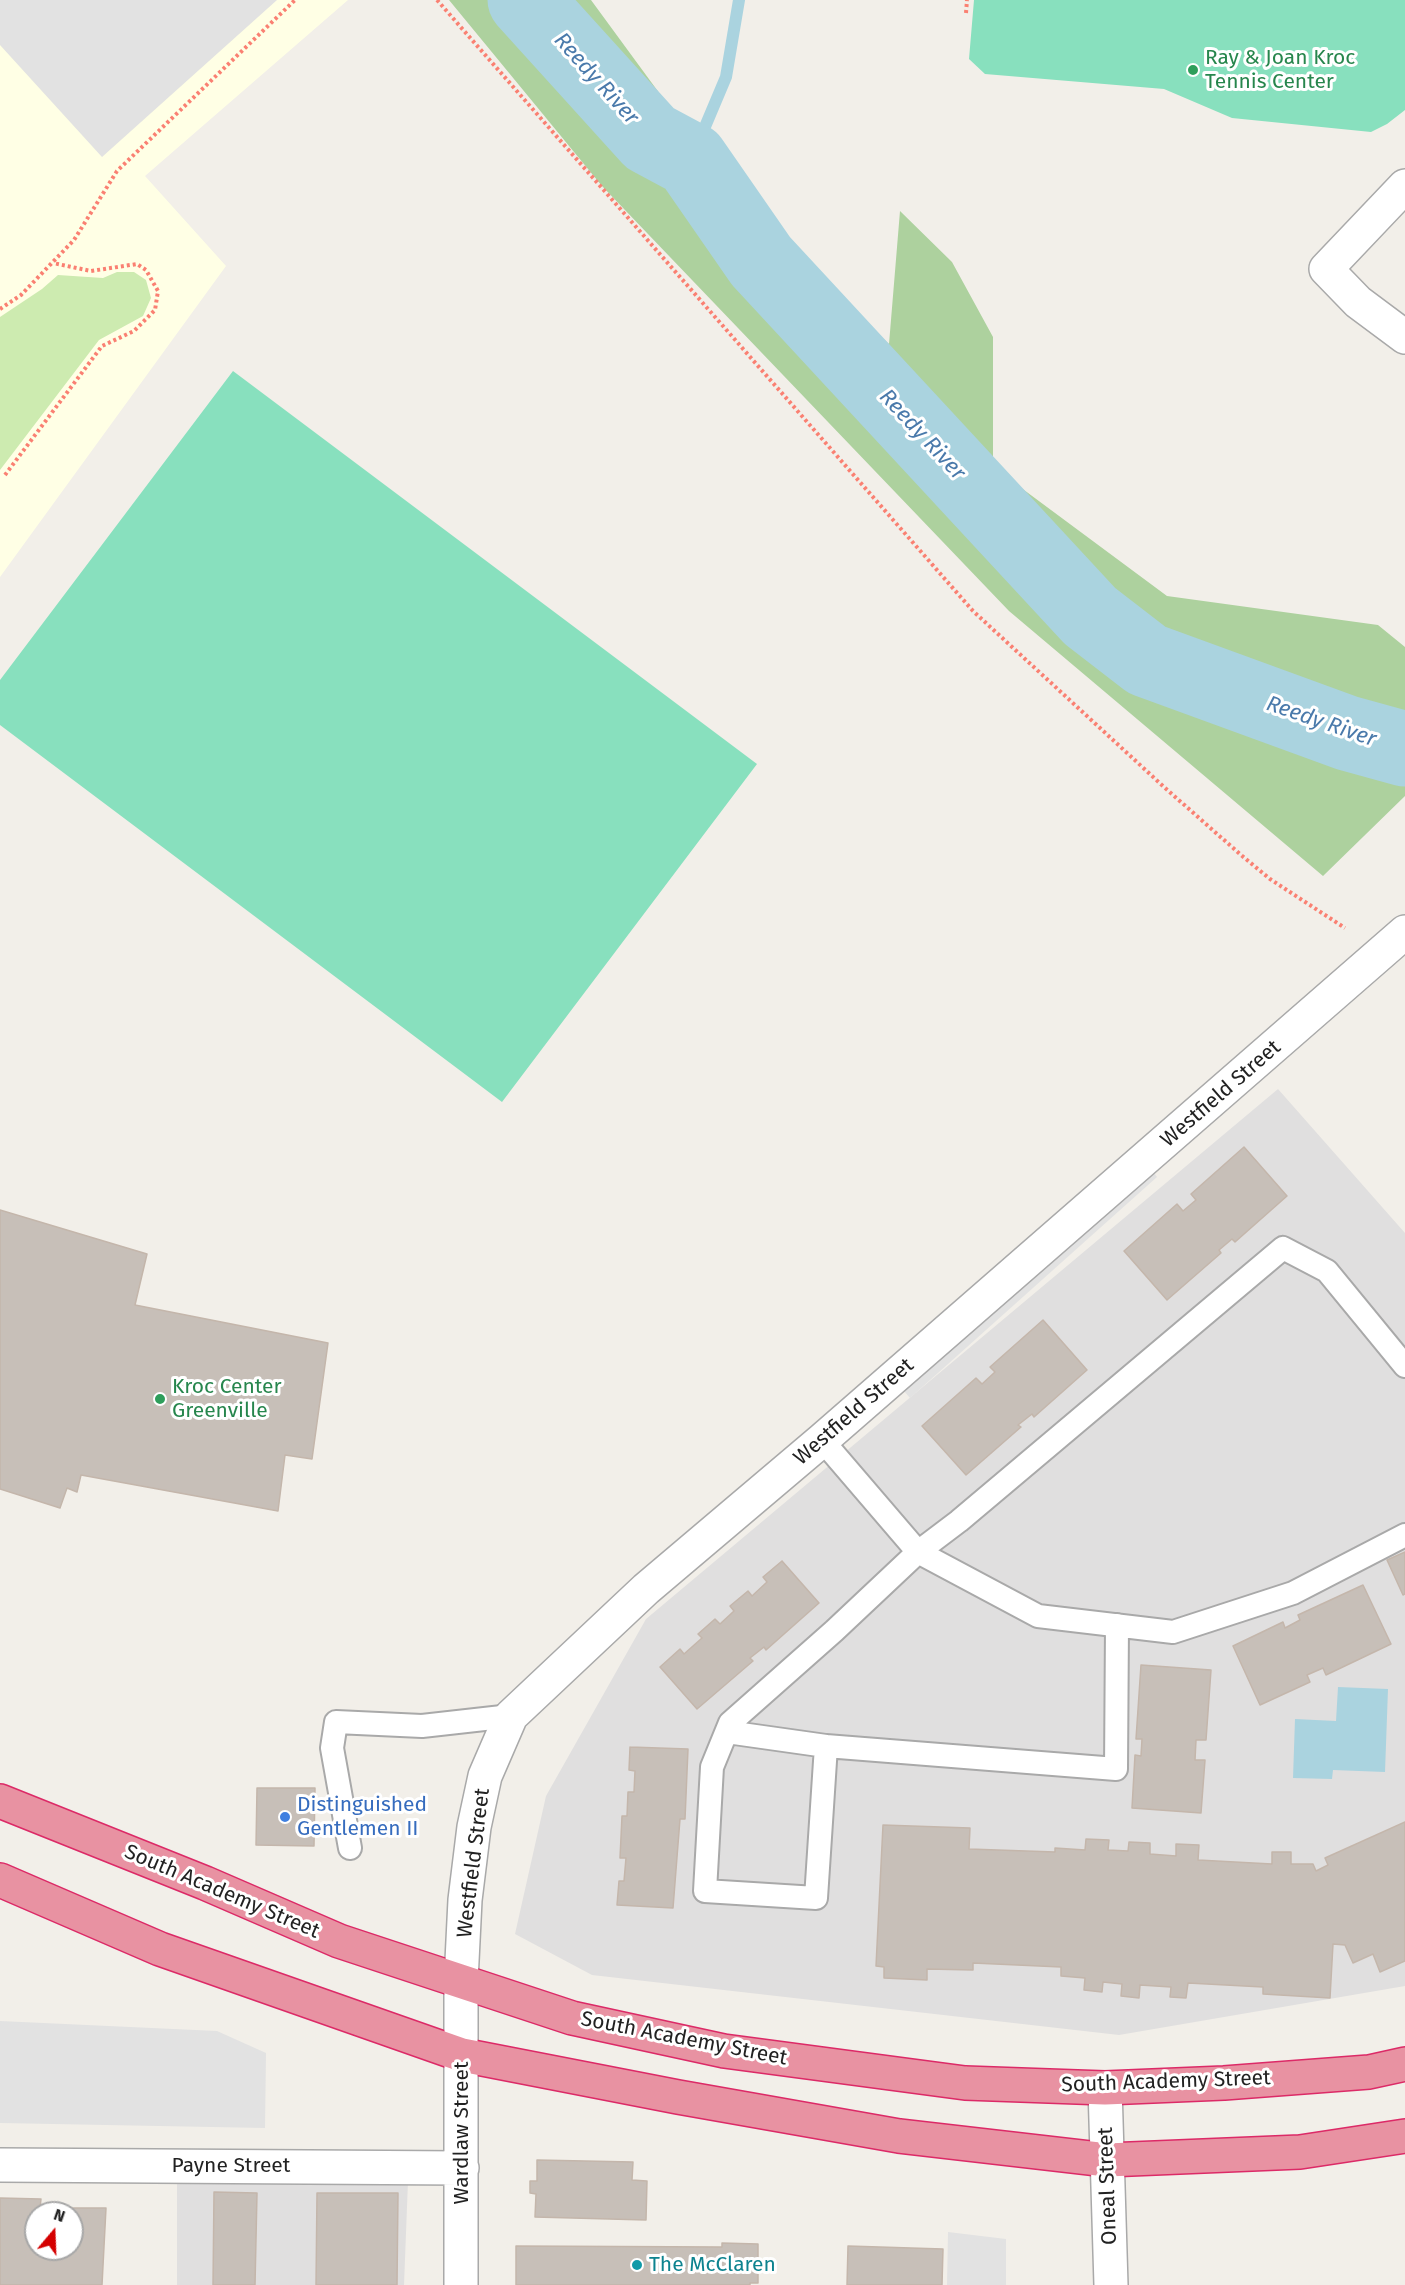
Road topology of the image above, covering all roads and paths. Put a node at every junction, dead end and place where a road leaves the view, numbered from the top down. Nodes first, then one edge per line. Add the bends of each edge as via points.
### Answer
1 (295, 0) edge
2 (437, 0) edge
3 (967, 0) edge
4 (966, 13) dead end
5 (1405, 186) edge
6 (52, 263) junction
7 (0, 309) edge
8 (1405, 337) edge
9 (5, 475) dead end
10 (1345, 928) dead end
11 (1405, 932) edge
12 (1405, 1366) edge
13 (822, 1440) junction
14 (1405, 1535) edge
15 (918, 1552) junction
16 (1117, 1625) junction
17 (511, 1716) junction
18 (727, 1732) junction
19 (826, 1746) junction
20 (0, 1801) edge
21 (350, 1848) dead end
22 (0, 1880) edge
23 (461, 1981) junction
24 (462, 2055) junction
25 (1405, 2064) edge
26 (1105, 2088) junction
27 (1405, 2136) edge
28 (1107, 2160) junction
29 (0, 2165) edge
30 (462, 2168) junction
31 (460, 2285) edge
32 (1111, 2285) edge

1 - 6 path via 117,171 74,240
2 - 10 path via 973,611 1241,855
3 - 4 path
5 - 8 street via 1326,269 1358,302
6 - 7 path via 21,295
6 - 9 path via 91,271 137,264 146,270 158,291 155,310 134,331 102,346
11 - 13 street, Westfield Street
12 - 15 lane via 1327,1271 1283,1248
13 - 15 lane
13 - 17 street, Westfield Street via 646,1589
14 - 16 lane via 1293,1593 1173,1632
15 - 16 lane via 1038,1616
15 - 18 lane via 730,1723
16 - 19 lane via 1116,1769
17 - 21 lane via 423,1726 336,1722 332,1748
17 - 23 street, Westfield Street via 485,1776 474,1827
18 - 19 lane
18 - 19 lane via 712,1767 705,1891 816,1898
20 - 23 highway, South Academy Street via 339,1941
22 - 24 highway via 160,1949
23 - 24 street, Wardlaw Street
23 - 26 highway, South Academy Street via 572,2018 724,2051 965,2083
24 - 28 highway via 899,2136
24 - 30 street, Wardlaw Street
25 - 26 highway, South Academy Street via 1358,2073
26 - 28 street, Oneal Street
27 - 28 highway via 1300,2152
28 - 32 street, Oneal Street
29 - 30 street, Payne Street
30 - 31 street, Wardlaw Street

